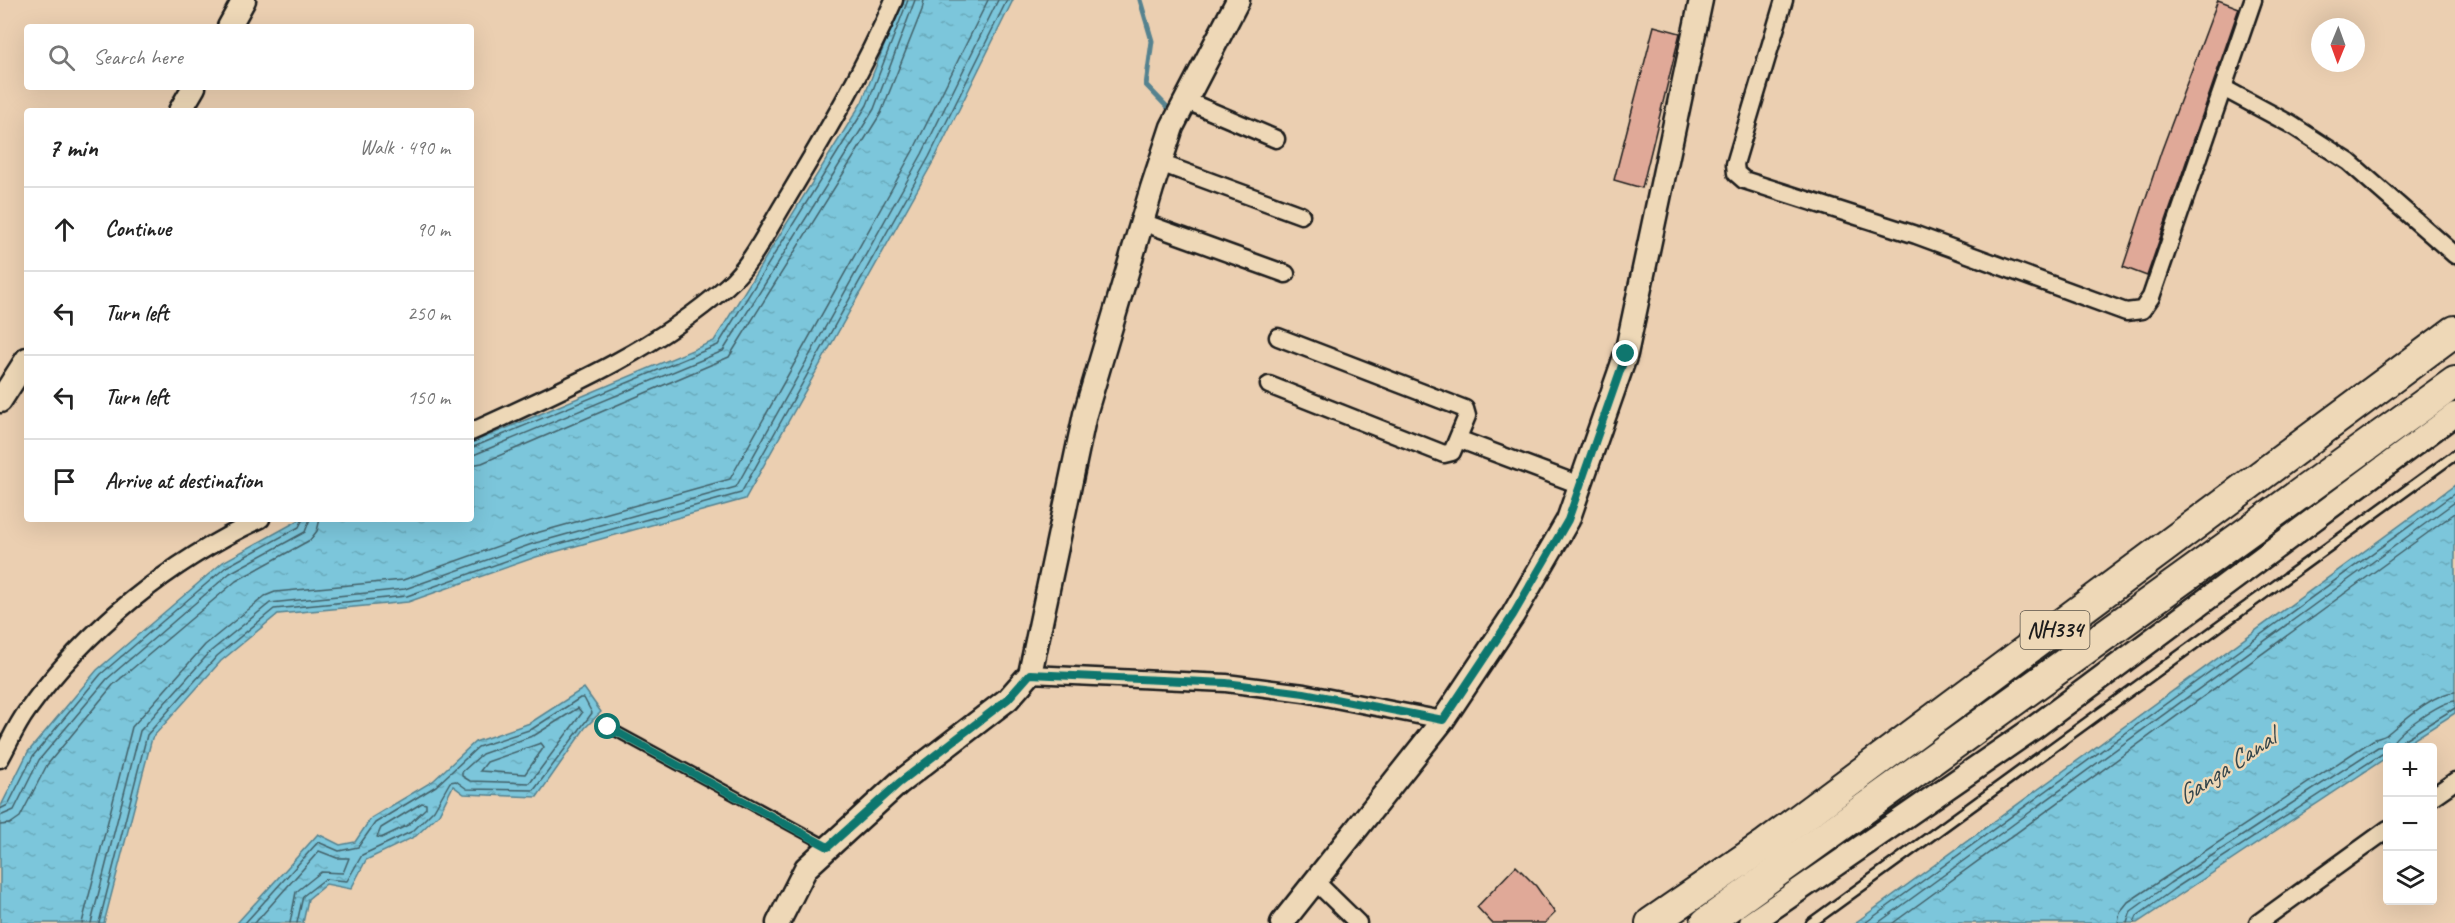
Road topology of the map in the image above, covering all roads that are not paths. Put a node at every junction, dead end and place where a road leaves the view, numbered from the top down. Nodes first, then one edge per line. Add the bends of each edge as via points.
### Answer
1 (244, 0) edge
2 (894, 0) edge
3 (1238, 0) edge
4 (1701, 0) edge
5 (1784, 0) edge
6 (2253, 0) edge
7 (231, 24) edge
8 (2225, 88) junction
9 (192, 90) edge
10 (1187, 101) junction
11 (182, 108) edge
12 (1276, 139) dead end
13 (1160, 164) junction
14 (1301, 215) dead end
15 (1142, 222) junction
16 (2455, 255) edge
17 (1286, 274) dead end
18 (2455, 331) edge
19 (1278, 337) dead end
20 (24, 364) edge
21 (2455, 382) edge
22 (1269, 385) dead end
23 (0, 401) edge
24 (2455, 414) edge
25 (474, 431) edge
26 (1458, 439) junction
27 (2455, 456) edge
28 (1580, 485) junction
29 (254, 522) edge
30 (1030, 674) junction
31 (1443, 720) junction
32 (608, 727) dead end
33 (0, 759) edge
34 (2455, 781) edge
35 (2437, 794) edge
36 (2383, 833) edge
37 (828, 847) junction
38 (1315, 881) junction
39 (778, 923) edge
40 (1282, 923) edge
41 (1358, 923) edge
42 (1651, 923) edge
43 (1706, 923) edge
44 (1751, 923) edge
45 (1811, 923) edge
46 (2258, 923) edge

1 - 7 street
2 - 25 street via 839,111 753,254 729,285 601,372
3 - 10 street
4 - 28 street via 1626,354
5 - 8 street via 1735,164 1736,174 2126,312 2142,310 2151,297
6 - 8 street
8 - 16 street via 2349,162
9 - 11 street
10 - 12 street
10 - 13 street via 1172,127
13 - 14 street
13 - 15 street
15 - 17 street
15 - 30 street via 1085,414
18 - 42 highway, NH334 via 1766,844
19 - 26 street via 1465,409 1467,416
20 - 23 street
21 - 43 highway, NH334
22 - 26 street via 1444,454 1452,452
24 - 44 street via 2035,727
26 - 28 street
27 - 45 lane
28 - 31 street via 1568,520 1513,615
29 - 33 street via 219,538 144,590 66,661 26,713
30 - 31 street via 1226,683 1304,693
30 - 37 street via 1008,699 899,783
31 - 38 street
32 - 37 lane
34 - 35 street
36 - 46 street
37 - 39 street via 806,868
38 - 40 street
38 - 41 street

